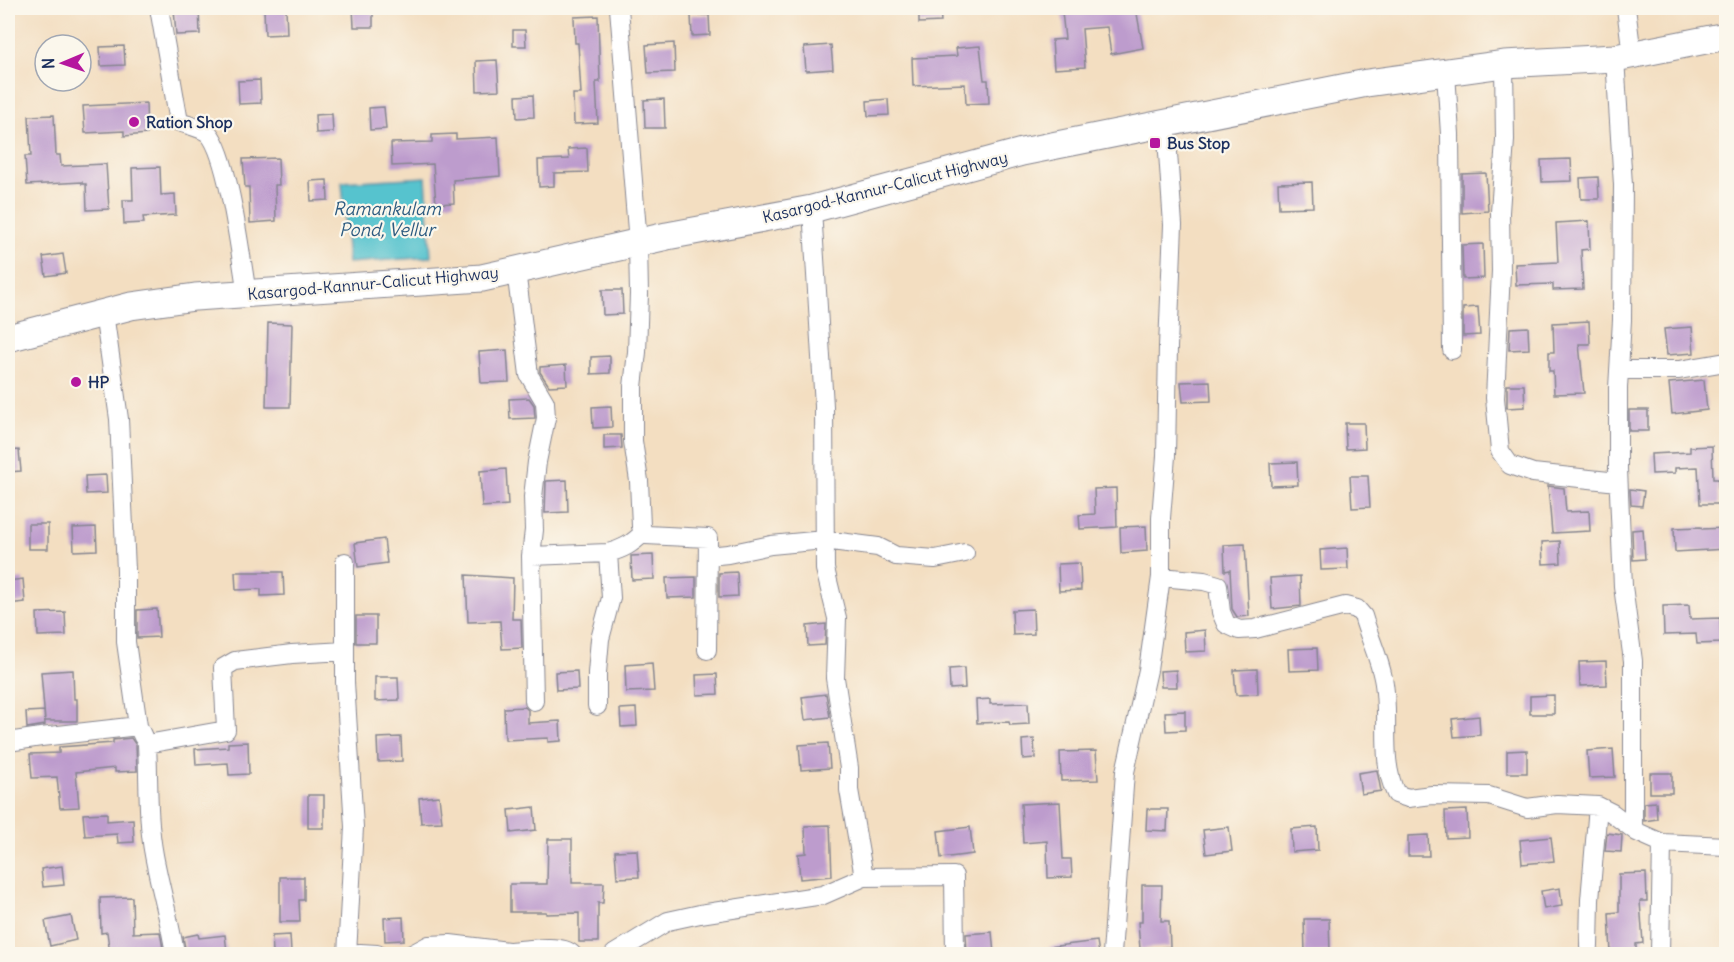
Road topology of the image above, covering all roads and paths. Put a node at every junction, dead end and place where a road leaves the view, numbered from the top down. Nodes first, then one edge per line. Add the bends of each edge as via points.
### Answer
1 (159, 8) edge
2 (619, 8) edge
3 (1626, 8) edge
4 (1726, 36) edge
5 (1624, 56) junction
6 (1504, 64) junction
7 (1446, 73) junction
8 (1166, 124) junction
9 (812, 209) junction
10 (638, 243) junction
11 (516, 270) junction
12 (247, 294) junction
13 (104, 313) junction
14 (8, 338) edge
15 (1452, 350) dead end
16 (1726, 362) edge
17 (1619, 370) junction
18 (1618, 482) junction
19 (643, 533) junction
20 (824, 540) junction
21 (608, 553) junction
22 (965, 553) dead end
23 (531, 556) junction
24 (708, 556) junction
25 (345, 562) dead end
26 (1161, 577) junction
27 (707, 650) dead end
28 (345, 651) junction
29 (534, 701) dead end
30 (597, 706) dead end
31 (138, 726) junction
32 (8, 742) edge
33 (147, 744) junction
34 (1598, 806) junction
35 (1633, 829) junction
36 (1662, 843) junction
37 (1726, 846) edge
38 (864, 877) junction
39 (1589, 946) dead end
40 (509, 953) edge
41 (175, 954) edge
42 (348, 954) edge
43 (377, 954) edge
44 (412, 954) edge
45 (572, 954) edge
46 (614, 954) edge
47 (955, 954) edge
48 (1112, 954) edge
49 (1660, 954) edge

1 - 12 street via 179,122 207,132 218,149
2 - 10 street
3 - 5 street
4 - 5 highway, Kasargod-Kannur-Calicut Highway
5 - 6 highway, Kasargod-Kannur-Calicut Highway
5 - 17 street
6 - 7 highway, Kasargod-Kannur-Calicut Highway
6 - 18 street via 1505,140 1495,398 1500,451 1510,465 1533,472
7 - 8 highway, Kasargod-Kannur-Calicut Highway via 1367,83
7 - 15 street
8 - 9 highway, Kasargod-Kannur-Calicut Highway via 1022,152
8 - 26 street via 1173,225
9 - 10 highway, Kasargod-Kannur-Calicut Highway
9 - 20 street via 824,406
10 - 11 highway, Kasargod-Kannur-Calicut Highway
10 - 19 street via 633,441
11 - 12 highway, Kasargod-Kannur-Calicut Highway via 482,278
11 - 23 street via 529,375 545,402 546,418 535,477
12 - 13 highway, Kasargod-Kannur-Calicut Highway via 195,297
13 - 14 highway, Kasargod-Kannur-Calicut Highway
13 - 31 street via 119,420 126,642
16 - 17 street via 1679,370
17 - 18 street
18 - 35 street via 1623,586 1633,661
19 - 21 street via 623,549
19 - 24 street via 708,538
20 - 22 street via 878,547 896,556 935,559
20 - 24 street
20 - 38 street via 825,568 837,618 835,678
21 - 23 street
21 - 30 street via 611,598 600,639
23 - 29 street
24 - 27 street
25 - 28 street
26 - 34 street via 1218,585 1226,624 1239,630 1346,606 1357,609 1363,616 1383,678 1386,744 1396,794 1408,798 1489,796 1527,808 1557,804
26 - 48 street via 1148,670 1125,772
28 - 33 street via 235,661 223,668 225,730
28 - 42 street via 354,827
31 - 32 street
31 - 33 street
33 - 41 street via 150,825
34 - 35 street
34 - 39 street
35 - 36 street
36 - 37 street
36 - 49 street
38 - 46 street via 823,895 668,921
38 - 47 street via 954,876
40 - 44 street via 450,944 429,945
40 - 45 street via 556,948
42 - 43 street

